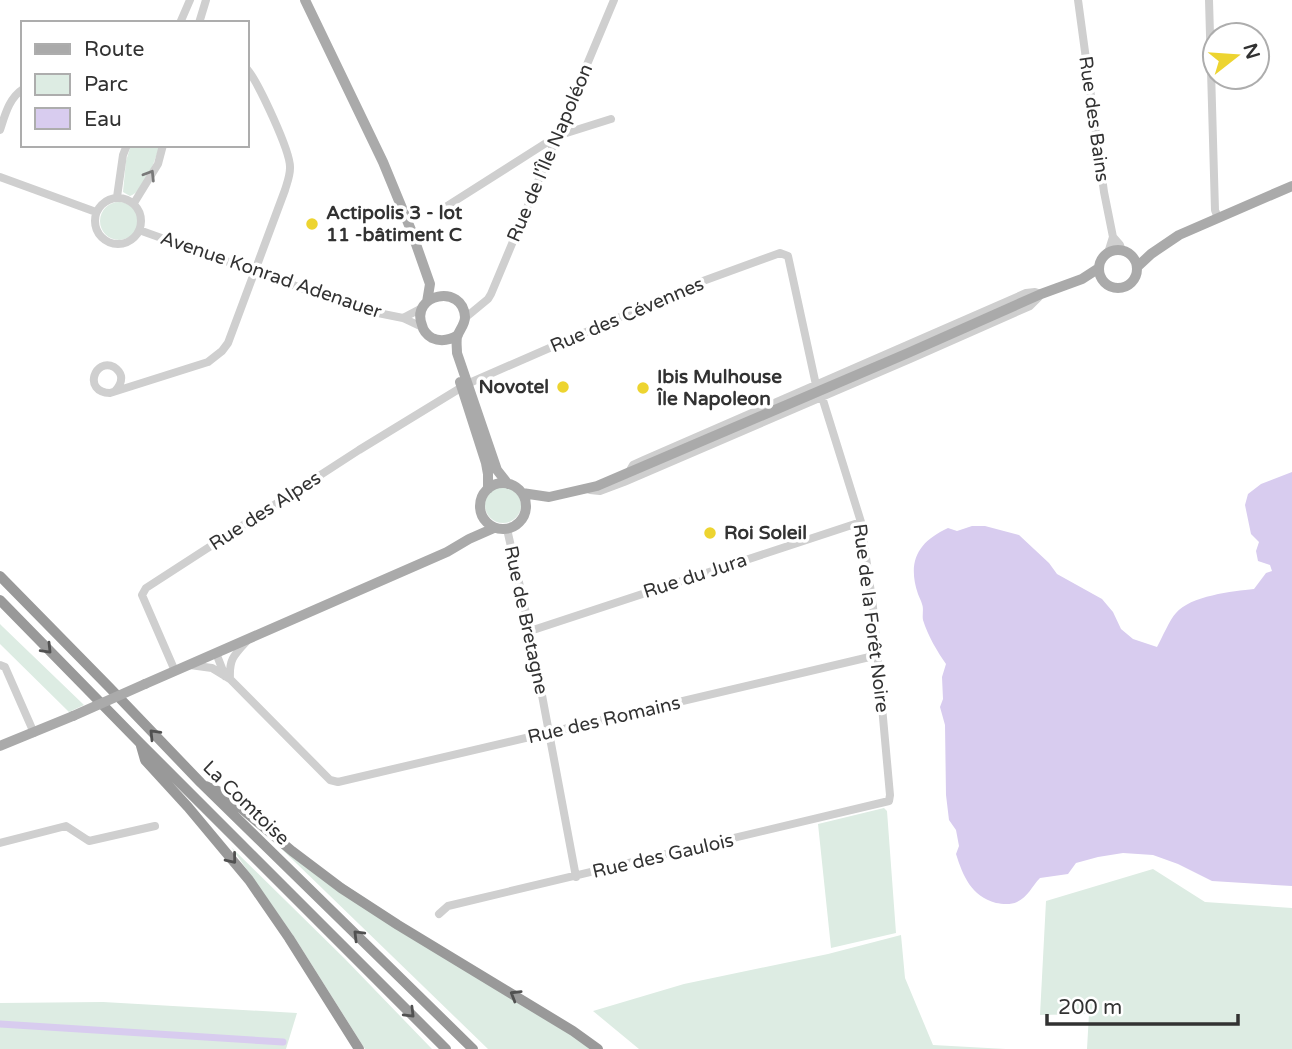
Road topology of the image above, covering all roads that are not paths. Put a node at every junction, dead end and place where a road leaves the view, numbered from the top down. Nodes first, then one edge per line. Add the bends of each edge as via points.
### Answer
1 (191, 0) edge
2 (206, 0) edge
3 (305, 0) edge
4 (614, 0) edge
5 (1078, 0) edge
6 (1209, 0) edge
7 (181, 21) edge
8 (200, 21) edge
9 (248, 70) edge
10 (21, 90) edge
11 (611, 119) dead end
12 (0, 130) edge
13 (556, 136) junction
14 (126, 147) edge
15 (162, 147) edge
16 (0, 177) edge
17 (1292, 186) edge
18 (117, 197) junction
19 (134, 203) junction
20 (447, 206) dead end
21 (96, 212) junction
22 (1218, 218) junction
23 (139, 230) junction
24 (1113, 237) junction
25 (1122, 251) junction
26 (1108, 253) junction
27 (1134, 262) junction
28 (1099, 268) junction
29 (256, 271) junction
30 (1082, 279) junction
31 (1103, 281) junction
32 (430, 284) junction
33 (1041, 294) junction
34 (446, 296) junction
35 (482, 303) junction
36 (425, 305) junction
37 (461, 305) junction
38 (403, 318) junction
39 (465, 318) junction
40 (422, 327) junction
41 (457, 335) junction
42 (440, 340) junction
43 (121, 380) junction
44 (136, 384) junction
45 (465, 386) junction
46 (816, 386) junction
47 (115, 391) junction
48 (822, 397) junction
49 (628, 473) junction
50 (508, 484) junction
51 (488, 489) junction
52 (587, 489) junction
53 (522, 493) junction
54 (549, 498) junction
55 (525, 511) junction
56 (480, 513) junction
57 (861, 522) junction
58 (494, 528) junction
59 (507, 529) junction
60 (469, 539) junction
61 (0, 576) edge
62 (0, 600) edge
63 (530, 632) junction
64 (247, 639) junction
65 (216, 653) junction
66 (878, 655) junction
67 (0, 665) edge
68 (190, 665) junction
69 (175, 671) junction
70 (228, 677) junction
71 (34, 733) junction
72 (548, 734) junction
73 (140, 743) junction
74 (0, 746) edge
75 (201, 783) junction
76 (889, 802) joint
77 (155, 826) dead end
78 (0, 843) edge
79 (576, 877) junction
80 (439, 914) dead end
81 (359, 1049) edge
82 (446, 1049) edge
83 (474, 1049) edge
84 (598, 1049) edge

1 - 7 street
2 - 8 street
3 - 32 main road via 383,162
4 - 13 street, Rue de l'Île Napoléon
5 - 24 street, Rue des Bains
6 - 22 street
9 - 29 street via 288,152 290,167
10 - 12 street via 9,104
11 - 13 street
13 - 20 street
13 - 35 street, Rue de l'Île Napoléon via 498,278
14 - 18 street
19 -> 15 street via 158,164
16 - 21 street
17 - 22 main road
18 - 19 street
18 - 21 street
19 - 23 street via 141,216
21 - 23 street via 97,230 107,241 122,244
22 - 27 main road
23 - 29 street, Avenue Konrad Adenauer
24 - 25 street, Rue des Bains
24 - 26 street, Rue des Bains
25 - 26 main road
25 - 27 main road
26 - 28 main road
27 - 31 main road via 1135,278 1126,286 1115,288
28 - 30 main road
28 - 31 main road
29 - 38 street, Avenue Konrad Adenauer via 363,310
29 - 44 street via 228,343 215,358
30 - 31 main road
30 - 33 main road
32 - 34 main road
32 - 36 main road
33 - 46 street via 1026,293
33 - 48 street via 1030,306
33 - 49 main road
34 - 36 main road via 432,298
34 - 37 main road
35 - 37 street
35 - 39 street, Rue de l'Île Napoléon
36 - 38 street, Avenue Konrad Adenauer
36 - 40 main road
37 - 39 main road
38 - 40 street, Avenue Konrad Adenauer
39 - 41 main road
40 - 42 main road
41 - 42 main road
41 - 45 main road
42 - 45 main road
43 - 44 street
43 - 47 street
43 - 47 street via 119,371 111,366 96,372 98,389
44 - 47 street
45 - 46 street, Rue des Cévennes via 703,281 780,253 788,256
45 - 50 main road via 497,470
45 - 51 main road via 486,463
45 - 69 street, Rue des Alpes via 146,588 142,595
46 - 49 street via 643,460
48 - 52 street via 624,482 600,491
48 - 57 street, Rue de la Forêt Noire
49 - 52 main road
50 - 51 main road
50 - 53 main road
51 - 56 main road
52 - 54 main road
53 - 54 main road
53 - 55 main road
54 - 55 main road
55 - 59 main road via 519,523
56 - 58 main road
56 - 60 main road
57 - 63 street, Rue du Jura
57 - 66 street, Rue de la Forêt Noire
58 - 59 main road
58 - 60 main road
59 - 63 street, Rue de Bretagne
60 - 64 main road
75 -> 61 highway, La Comtoise
62 -> 73 highway, La Comtoise
63 - 72 street, Rue de Bretagne
64 - 65 main road
64 - 70 street via 232,659
65 - 68 main road
65 - 70 street
66 - 72 street, Rue des Romains
66 - 76 street, Rue de la Forêt Noire
67 - 71 street via 5,667
68 - 69 main road
68 - 70 street via 207,666
69 - 71 main road, bridge
70 - 72 street, Rue des Romains via 330,780 338,782
71 - 74 main road
72 - 79 street, Rue de Bretagne
73 -> 81 highway via 145,760 256,890
73 -> 82 highway, La Comtoise
83 -> 75 highway, La Comtoise
84 -> 75 highway via 341,888 223,793
76 - 79 street, Rue des Gaulois
77 - 78 street via 89,841 66,826
79 - 80 street, Rue des Gaulois via 448,906

